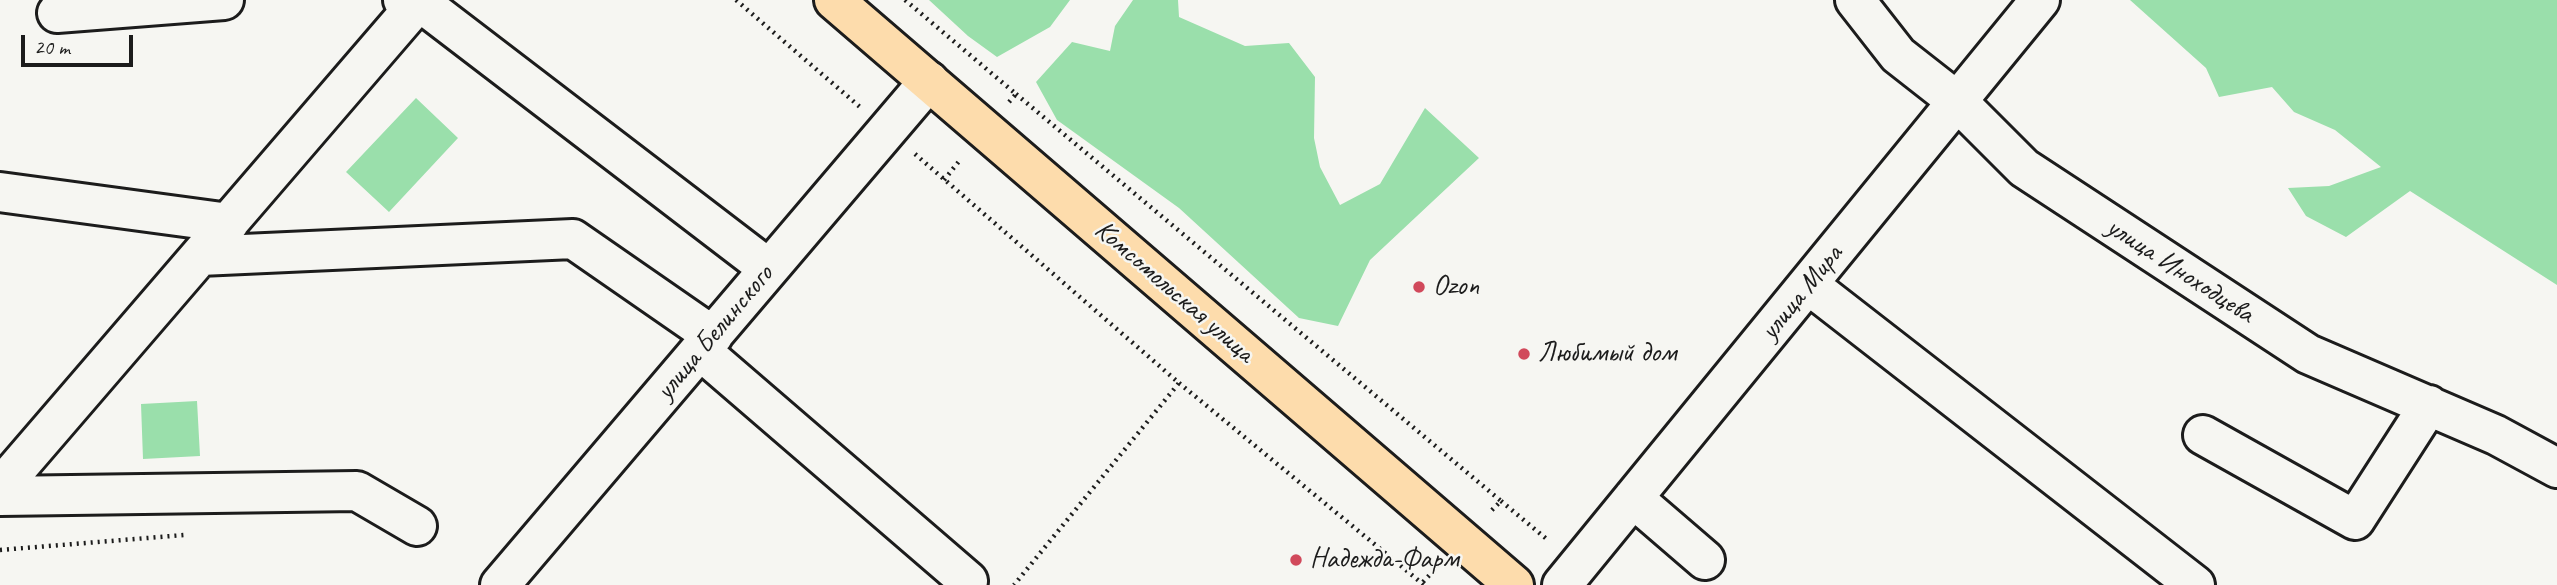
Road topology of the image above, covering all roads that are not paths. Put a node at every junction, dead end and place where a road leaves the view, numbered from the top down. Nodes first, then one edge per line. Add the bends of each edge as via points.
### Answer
1 (224, 0) edge
2 (834, 0) edge
3 (1855, 0) edge
4 (2040, 0) edge
5 (414, 1) edge
6 (57, 13) dead end
7 (929, 81) junction
8 (1958, 102) junction
9 (0, 192) edge
10 (229, 223) junction
11 (200, 256) junction
12 (769, 269) junction
13 (1808, 285) junction
14 (706, 343) junction
15 (2429, 405) junction
16 (2203, 435) dead end
17 (2557, 468) edge
18 (0, 488) edge
19 (0, 496) edge
20 (1633, 498) junction
21 (417, 526) dead end
22 (1705, 560) dead end
23 (968, 581) dead end
24 (500, 585) edge
25 (1514, 585) edge
26 (1562, 585) edge
27 (2195, 585) edge

1 - 6 street
2 - 7 main road, Комсомольская улица
3 - 8 street, улица Иноходцева via 1898,54
4 - 8 street, улица Мира
5 - 10 street
5 - 12 street
7 - 12 street, улица Белинского
7 - 25 main road, Комсомольская улица
8 - 13 street, улица Мира
8 - 15 street, улица Иноходцева via 2024,169 2308,355
9 - 10 street
10 - 11 street
11 - 14 street via 573,239
11 - 18 street
12 - 14 street, улица Белинского
13 - 20 street, улица Мира
13 - 27 street
14 - 23 street
14 - 24 street, улица Белинского
15 - 16 street via 2355,520
15 - 17 street, улица Иноходцева
19 - 21 street via 358,491
20 - 22 street
20 - 26 street, улица Мира

